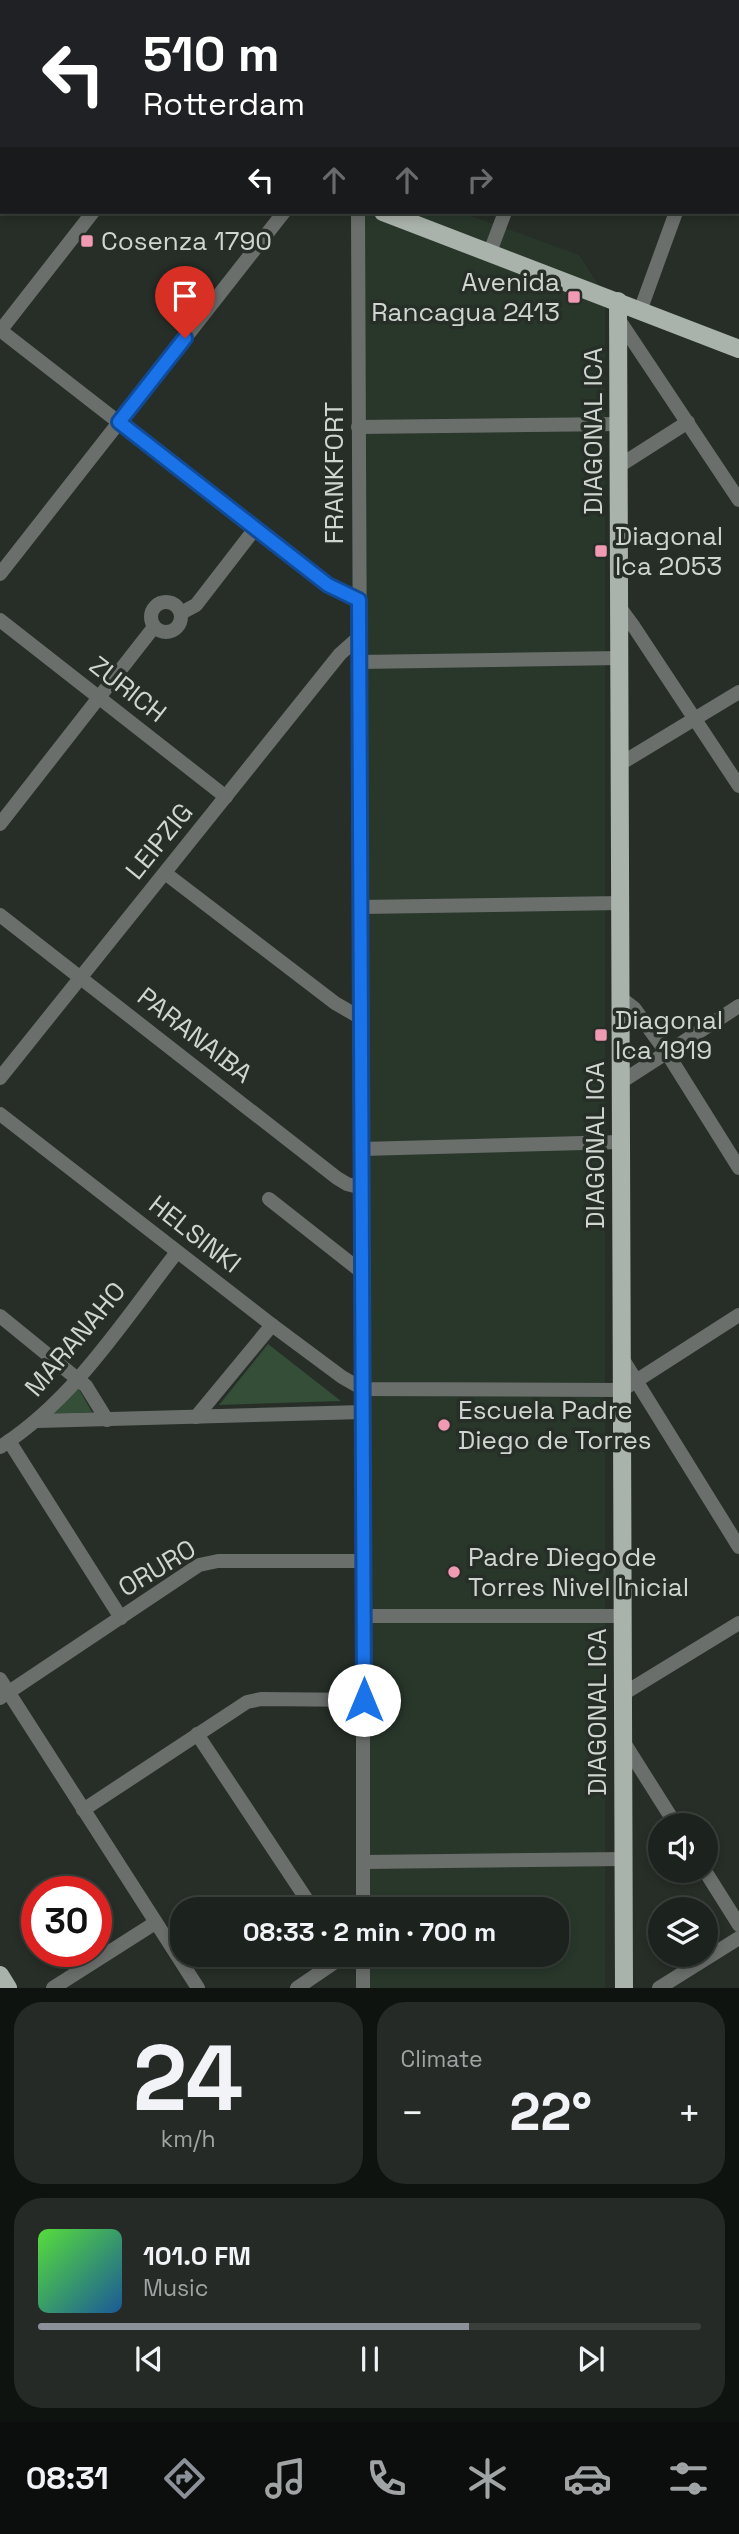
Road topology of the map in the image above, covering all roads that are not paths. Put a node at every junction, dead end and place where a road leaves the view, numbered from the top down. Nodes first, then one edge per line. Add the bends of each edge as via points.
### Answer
1 (91, 214) edge
2 (282, 214) edge
3 (358, 214) edge
4 (388, 214) edge
5 (504, 214) edge
6 (675, 214) edge
7 (490, 252) junction
8 (618, 301) junction
9 (640, 311) junction
10 (619, 320) junction
11 (0, 330) edge
12 (739, 349) edge
13 (119, 422) junction
14 (688, 422) junction
15 (619, 424) junction
16 (358, 427) junction
17 (620, 466) junction
18 (739, 500) edge
19 (254, 530) junction
20 (0, 574) edge
21 (359, 600) junction
22 (620, 608) junction
23 (181, 613) junction
24 (0, 620) edge
25 (155, 627) junction
26 (358, 638) junction
27 (620, 658) junction
28 (359, 662) junction
29 (739, 692) edge
30 (99, 698) junction
31 (695, 719) junction
32 (620, 764) junction
33 (739, 786) edge
34 (226, 797) junction
35 (0, 824) edge
36 (165, 873) junction
37 (621, 903) junction
38 (361, 906) junction
39 (0, 915) edge
40 (81, 977) junction
41 (621, 998) junction
42 (739, 1006) edge
43 (361, 1018) junction
44 (667, 1053) junction
45 (0, 1078) edge
46 (621, 1082) junction
47 (0, 1114) edge
48 (621, 1142) junction
49 (362, 1149) junction
50 (739, 1168) edge
51 (362, 1188) junction
52 (269, 1199) dead end
53 (177, 1252) junction
54 (363, 1273) junction
55 (0, 1315) edge
56 (739, 1315) edge
57 (272, 1325) junction
58 (78, 1378) junction
59 (629, 1387) junction
60 (363, 1389) junction
61 (363, 1412) junction
62 (196, 1417) junction
63 (37, 1420) junction
64 (107, 1420) junction
65 (4, 1444) edge
66 (739, 1547) edge
67 (364, 1561) junction
68 (364, 1616) junction
69 (623, 1616) junction
70 (121, 1618) junction
71 (739, 1623) edge
72 (0, 1679) edge
73 (623, 1694) junction
74 (4, 1695) edge
75 (364, 1700) junction
76 (197, 1734) junction
77 (623, 1741) junction
78 (83, 1810) junction
79 (668, 1813) edge
80 (624, 1859) junction
81 (364, 1861) junction
82 (713, 1883) edge
83 (305, 1897) edge
84 (363, 1897) edge
85 (155, 1923) junction
86 (739, 1925) edge
87 (739, 1938) edge
88 (327, 1967) edge
89 (363, 1967) edge
90 (0, 1976) edge
91 (8, 1988) edge
92 (53, 1988) edge
93 (198, 1988) edge
94 (297, 1988) edge
95 (363, 1988) edge
96 (624, 1988) edge
97 (659, 1988) edge

1 - 11 street
2 - 13 street
3 - 16 street, FRANKFORT
4 - 7 main road
5 - 7 street
6 - 9 street
7 - 8 main road
8 - 9 main road
8 - 10 main road, DIAGONAL ICA
9 - 12 main road
10 - 14 street
10 - 15 main road, DIAGONAL ICA
11 - 13 street
13 - 19 street
13 - 20 street
14 - 17 street
14 - 18 street
15 - 16 street
15 - 17 main road, DIAGONAL ICA
16 - 21 street, FRANKFORT
17 - 22 main road, DIAGONAL ICA
19 - 21 street via 328,585
19 - 23 street via 196,605
21 - 26 street, FRANKFORT
22 - 27 main road, DIAGONAL ICA
22 - 31 street
23 - 25 street via 173,631
23 - 25 street via 171,603 157,605 151,618
24 - 30 street, ZURICH
25 - 30 street
26 - 28 street, FRANKFORT
26 - 34 street, LEIPZIG via 340,654
27 - 28 street
27 - 32 main road, DIAGONAL ICA
28 - 38 street, FRANKFORT
29 - 31 street
30 - 34 street, ZURICH
30 - 35 street
31 - 32 street
31 - 33 street
32 - 37 main road, DIAGONAL ICA
34 - 36 street, LEIPZIG
36 - 40 street, LEIPZIG
36 - 43 street
37 - 38 street
37 - 41 main road, DIAGONAL ICA
38 - 43 street, FRANKFORT
39 - 40 street, PARANAIBA
40 - 45 street, LEIPZIG
40 - 51 street, PARANAIBA via 337,1178
41 - 44 street
41 - 46 main road, DIAGONAL ICA
42 - 44 street
43 - 49 street, FRANKFORT
44 - 46 street
44 - 50 street
46 - 48 main road, DIAGONAL ICA
47 - 53 street, HELSINKI
48 - 49 street
48 - 59 main road, DIAGONAL ICA via 622,1358
49 - 51 street, FRANKFORT
51 - 54 street, FRANKFORT
52 - 54 street
53 - 57 street, HELSINKI
53 - 58 street, MARANAHO
54 - 60 street, FRANKFORT
55 - 58 street
56 - 59 street
57 - 60 street, HELSINKI
57 - 62 street
58 - 63 street, MARANAHO
58 - 64 street
59 - 60 street
59 - 66 street
59 - 69 main road, DIAGONAL ICA
60 - 61 street, FRANKFORT
61 - 62 street
61 - 67 street, FRANKFORT
62 - 64 street
63 - 64 street
63 - 65 street, MARANAHO
65 - 70 street
67 - 68 street, FRANKFORT
67 - 70 street, ORURO via 208,1562
68 - 69 street
68 - 75 street, FRANKFORT
69 - 73 main road, DIAGONAL ICA
70 - 74 street, ORURO
71 - 73 street
72 - 74 street
73 - 77 main road, DIAGONAL ICA
74 - 78 street
75 - 76 street via 261,1699 247,1702
75 - 81 street, FRANKFORT
76 - 78 street
76 - 83 street
77 - 79 street
77 - 80 main road, DIAGONAL ICA
78 - 85 street
80 - 81 street
80 - 96 main road, DIAGONAL ICA
81 - 84 street, FRANKFORT
82 - 86 street
85 - 92 street
85 - 93 street
87 - 97 street
88 - 94 street
89 - 95 street
90 - 91 main road

